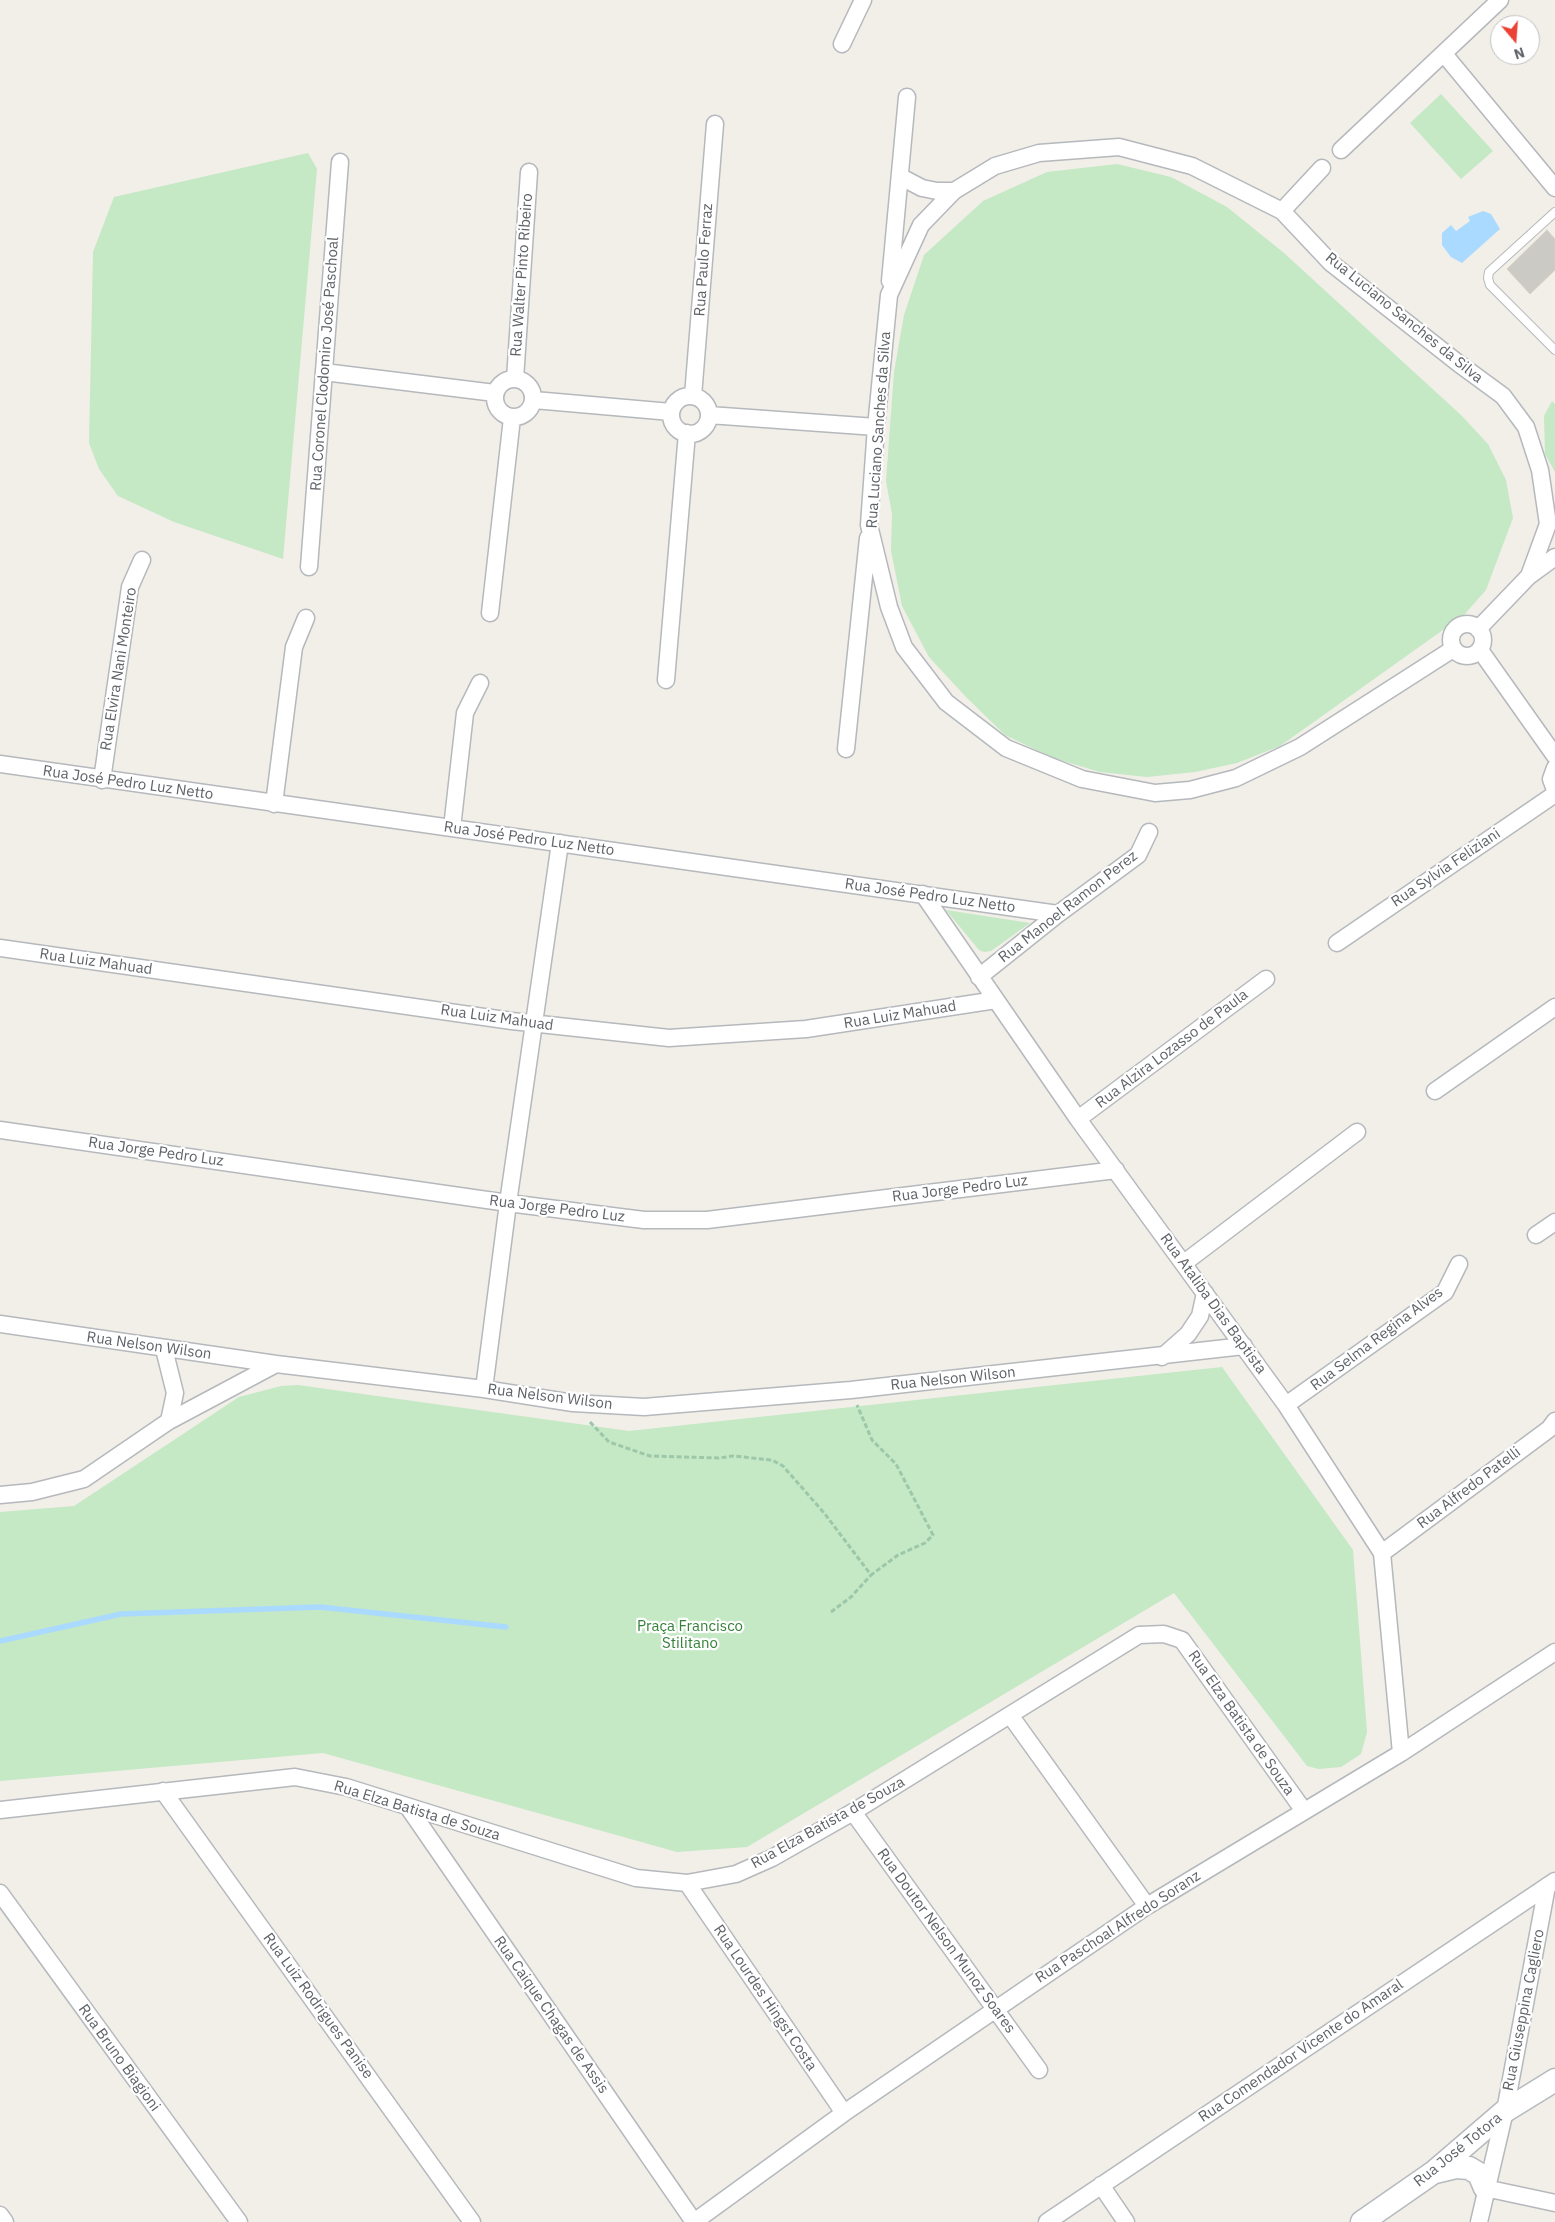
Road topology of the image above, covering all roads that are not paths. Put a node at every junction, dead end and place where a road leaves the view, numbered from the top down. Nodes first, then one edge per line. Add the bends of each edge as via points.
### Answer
1 (863, 0) edge
2 (1500, 0) edge
3 (842, 44) dead end
4 (1444, 54) junction
5 (908, 97) dead end
6 (715, 124) dead end
7 (1341, 150) dead end
8 (340, 162) dead end
9 (1322, 168) dead end
10 (529, 172) dead end
11 (901, 176) junction
12 (1555, 188) edge
13 (954, 191) junction
14 (1282, 211) junction
15 (1555, 212) edge
16 (888, 295) junction
17 (1555, 350) edge
18 (324, 372) junction
19 (515, 379) junction
20 (495, 393) junction
21 (693, 396) junction
22 (534, 400) junction
23 (671, 412) junction
24 (709, 415) junction
25 (512, 418) junction
26 (876, 427) junction
27 (687, 433) junction
28 (869, 525) junction
29 (1552, 525) edge
30 (1555, 557) edge
31 (142, 560) dead end
32 (309, 567) dead end
33 (1529, 576) junction
34 (490, 613) dead end
35 (306, 618) dead end
36 (1478, 629) junction
37 (1454, 649) junction
38 (1480, 650) junction
39 (666, 680) dead end
40 (480, 683) dead end
41 (846, 749) dead end
42 (1555, 756) edge
43 (0, 764) edge
44 (1555, 768) edge
45 (102, 780) junction
46 (1555, 792) edge
47 (274, 804) junction
48 (452, 828) junction
49 (1149, 832) dead end
50 (560, 843) junction
51 (923, 894) junction
52 (1058, 914) junction
53 (1337, 943) dead end
54 (0, 948) edge
55 (980, 978) junction
56 (1266, 979) dead end
57 (996, 1000) junction
58 (1555, 1007) edge
59 (534, 1024) junction
60 (1435, 1091) dead end
61 (1078, 1119) junction
62 (0, 1130) edge
63 (1357, 1132) dead end
64 (1116, 1170) junction
65 (508, 1203) junction
66 (1555, 1222) edge
67 (1536, 1235) dead end
68 (1184, 1263) junction
69 (1460, 1264) dead end
70 (1205, 1293) junction
71 (0, 1324) edge
72 (1244, 1346) junction
73 (164, 1349) junction
74 (1162, 1356) junction
75 (276, 1364) junction
76 (484, 1389) junction
77 (1286, 1406) junction
78 (1555, 1421) edge
79 (169, 1422) junction
80 (0, 1494) edge
81 (1382, 1553) junction
82 (1555, 1652) edge
83 (1010, 1715) junction
84 (1401, 1753) junction
85 (163, 1791) junction
86 (408, 1807) junction
87 (0, 1810) edge
88 (1304, 1811) junction
89 (853, 1812) junction
90 (687, 1883) junction
91 (1551, 1883) edge
92 (0, 1893) edge
93 (1147, 1906) junction
94 (995, 2009) junction
95 (1039, 2070) dead end
96 (1555, 2080) edge
97 (1505, 2111) junction
98 (844, 2113) junction
99 (1434, 2172) junction
100 (1101, 2185) junction
101 (1486, 2188) junction
102 (1555, 2203) edge
103 (0, 2215) edge
104 (5, 2222) edge
105 (239, 2222) edge
106 (472, 2222) edge
107 (694, 2222) edge
108 (1047, 2222) edge
109 (1126, 2222) edge
110 (1362, 2222) edge
111 (1479, 2222) edge

1 - 3 street
2 - 4 street
4 - 7 street
4 - 12 street
5 - 11 street
6 - 21 street, Rua Paulo Ferraz
8 - 18 street, Rua Coronel Clodomiro José Paschoal
9 - 14 street
10 - 19 street, Rua Walter Pinto Ribeiro
11 - 13 street via 922,188
11 - 16 street
13 - 14 street, Rua Luciano Sanches da Silva via 995,166 1040,153 1119,147 1192,166
13 - 16 street, Rua Luciano Sanches da Silva via 921,225
14 - 29 street, Rua Luciano Sanches da Silva via 1331,263 1503,396 1526,427 1540,470
15 - 17 lane via 1489,272 1488,278 1490,285
16 - 26 street, Rua Luciano Sanches da Silva
18 - 20 street
18 - 32 street, Rua Coronel Clodomiro José Paschoal
19 - 20 street via 503,383
19 - 22 street via 527,384
20 - 25 street via 500,409
21 - 23 street via 681,398
21 - 24 street via 706,405
22 - 23 street
22 - 25 street via 527,412
23 - 27 street via 677,428
24 - 26 street
24 - 27 street via 700,431
25 - 34 street
26 - 28 street, Rua Luciano Sanches da Silva
27 - 39 street
28 - 37 street, Rua Luciano Sanches da Silva via 889,608 904,647 946,702 1006,748 1082,779 1155,793 1190,790 1236,778 1300,747
28 - 41 street
29 - 33 street, Rua Luciano Sanches da Silva
30 - 33 street
31 - 45 street, Rua Elvira Nani Monteiro via 130,587
33 - 36 street, Rua Luciano Sanches da Silva
35 - 47 street via 294,647
36 - 37 street via 1471,625 1459,626 1452,636
36 - 38 street via 1483,638
37 - 38 street via 1463,656
38 - 42 street
40 - 48 street via 465,713
43 - 45 street, Rua José Pedro Luz Netto
44 - 46 street via 1551,779
45 - 47 street, Rua José Pedro Luz Netto
46 - 53 street, Rua Sylvia Feliziani
47 - 48 street, Rua José Pedro Luz Netto
48 - 50 street, Rua José Pedro Luz Netto
49 - 52 street, Rua Manoel Ramon Perez via 1138,855
50 - 51 street, Rua José Pedro Luz Netto
50 - 59 street
51 - 52 street, Rua José Pedro Luz Netto
51 - 55 street, Rua Ataliba Dias Baptista
52 - 55 street, Rua Manoel Ramon Perez
54 - 59 street, Rua Luiz Mahuad
55 - 57 street, Rua Ataliba Dias Baptista
56 - 61 street, Rua Alzira Lozasso de Paula
57 - 59 street, Rua Luiz Mahuad via 806,1029 669,1038
57 - 61 street, Rua Ataliba Dias Baptista
58 - 60 street
59 - 65 street
61 - 64 street, Rua Ataliba Dias Baptista
62 - 65 street, Rua Jorge Pedro Luz
63 - 68 street
64 - 65 street, Rua Jorge Pedro Luz via 706,1220 644,1220
64 - 68 street, Rua Ataliba Dias Baptista
65 - 76 street
66 - 67 street
68 - 70 street, Rua Ataliba Dias Baptista
69 - 77 street, Rua Selma Regina Alves via 1445,1292
70 - 72 street, Rua Ataliba Dias Baptista
70 - 74 street via 1200,1316 1188,1334
71 - 73 street, Rua Nelson Wilson
72 - 74 street, Rua Nelson Wilson
72 - 77 street, Rua Ataliba Dias Baptista
73 - 75 street, Rua Nelson Wilson
73 - 79 street via 175,1393
74 - 76 street, Rua Nelson Wilson via 851,1390 644,1407 573,1403
75 - 76 street, Rua Nelson Wilson
75 - 79 street
77 - 81 street, Rua Ataliba Dias Baptista
78 - 81 street, Rua Alfredo Patelli
79 - 80 street via 84,1479 32,1492
81 - 84 street, Rua Ataliba Dias Baptista
82 - 84 street, Rua Paschoal Alfredo Soranz
83 - 88 street, Rua Elza Batista de Souza via 1139,1635 1164,1634 1182,1640
83 - 89 street, Rua Elza Batista de Souza
83 - 93 street
84 - 88 street, Rua Paschoal Alfredo Soranz
85 - 86 street, Rua Elza Batista de Souza via 295,1777 346,1787
85 - 87 street, Rua Elza Batista de Souza
85 - 106 street, Rua Luiz Rodrigues Panise
86 - 90 street, Rua Elza Batista de Souza via 636,1878
86 - 107 street, Rua Caique Chagas de Assis
88 - 93 street, Rua Paschoal Alfredo Soranz
89 - 90 street, Rua Elza Batista de Souza via 772,1858 736,1874
89 - 94 street, Rua Doutor Nelson Munoz Soares
90 - 98 street, Rua Lourdes Hingst Costa
91 - 97 street, Rua Giuseppina Cagliero
91 - 100 street, Rua Comendador Vicente do Amaral
92 - 105 street, Rua Bruno Biagioni
93 - 94 street, Rua Paschoal Alfredo Soranz
94 - 95 street, Rua Doutor Nelson Munoz Soares
94 - 98 street, Rua Paschoal Alfredo Soranz
96 - 97 main road, Rua José Totora
97 - 99 main road, Rua José Totora
97 - 101 street, Rua Giuseppina Cagliero
98 - 107 street, Rua Paschoal Alfredo Soranz
99 - 101 main road via 1469,2168 1479,2174
99 - 110 main road, Rua José Totora
100 - 108 street, Rua Comendador Vicente do Amaral
100 - 109 street
101 - 102 street
101 - 111 street, Rua Giuseppina Cagliero
103 - 104 street

